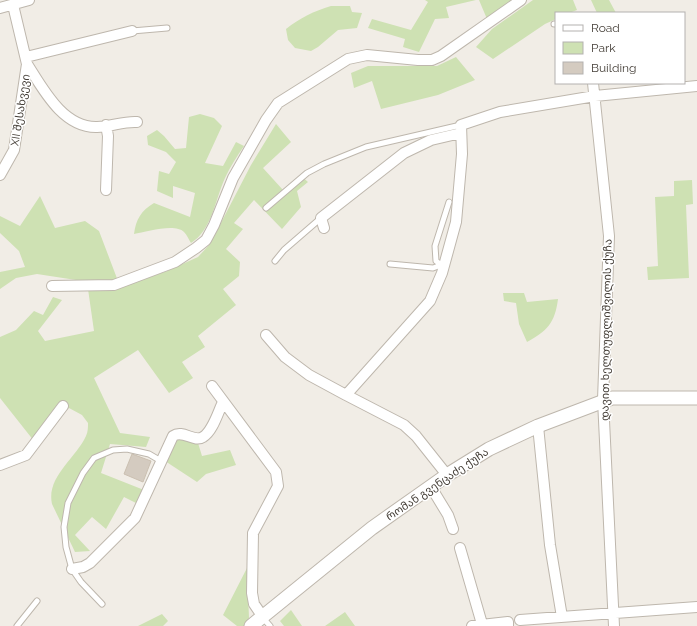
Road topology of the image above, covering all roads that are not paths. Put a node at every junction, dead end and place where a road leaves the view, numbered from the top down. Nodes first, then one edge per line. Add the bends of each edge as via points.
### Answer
1 (29, 0) edge
2 (521, 0) edge
3 (13, 4) junction
4 (0, 8) edge
5 (167, 28) dead end
6 (132, 31) joint
7 (27, 61) junction
8 (593, 84) edge
9 (697, 86) edge
10 (595, 96) junction
11 (137, 122) dead end
12 (106, 125) junction
13 (461, 129) junction
14 (0, 176) edge
15 (106, 190) dead end
16 (450, 202) dead end
17 (266, 208) dead end
18 (323, 223) joint
19 (275, 261) dead end
20 (390, 264) dead end
21 (442, 266) junction
22 (52, 286) dead end
23 (266, 335) dead end
24 (212, 386) dead end
25 (346, 395) junction
26 (697, 398) edge
27 (603, 400) junction
28 (223, 402) junction
29 (63, 406) dead end
30 (538, 426) junction
31 (161, 461) junction
32 (0, 465) edge
33 (447, 475) junction
34 (431, 487) junction
35 (453, 529) dead end
36 (460, 548) dead end
37 (72, 570) junction
38 (37, 601) dead end
39 (102, 604) dead end
40 (697, 607) edge
41 (613, 613) junction
42 (562, 617) junction
43 (520, 620) dead end
44 (266, 622) edge
45 (482, 624) junction
46 (508, 624) edge
47 (17, 626) edge
48 (251, 626) edge
49 (472, 626) edge
50 (614, 626) edge

1 - 3 street
2 - 22 street via 437,58 418,60 367,55 348,59 278,103 233,178 206,240 175,262 114,285
3 - 4 street
3 - 7 street, XII შესახვევი
5 - 6 lane
6 - 7 street
7 - 12 street, XII შესახვევი via 48,98 73,121 97,127
7 - 14 street, XII შესახვევი via 14,150
8 - 10 street, დავით ხელთუფლიშვილის ქუჩა
9 - 10 street
10 - 13 street via 500,112
10 - 27 street, დავით ხელთუფლიშვილის ქუჩა via 609,236
11 - 12 street, XII შესახვევი
12 - 15 street
13 - 17 lane via 366,147 324,164 307,173
13 - 18 street via 404,153
13 - 21 street via 462,154 456,222
16 - 21 lane via 435,246 436,261
18 - 19 lane via 284,250
20 - 21 lane via 433,268
21 - 25 street via 430,301
23 - 25 street via 285,357 309,375
24 - 28 street
25 - 33 street via 404,425
26 - 27 street, რომან გვენცაძე ქუჩა
27 - 30 street, რომან გვენცაძე ქუჩა
27 - 41 street, დავით ხელთუფლიშვილის ქუჩა
28 - 31 street via 202,438 177,434 169,442
28 - 44 street via 276,472 278,483 253,533 252,593 254,604
29 - 32 street via 26,455
30 - 33 street, რომან გვენცაძე ქუჩა via 489,449
30 - 42 street via 550,545
31 - 37 street via 135,518 90,563
31 - 37 lane via 149,454 127,449 113,450 94,458 68,503 64,527
33 - 34 street, რომან გვენცაძე ქუჩა
34 - 35 street via 448,515
34 - 44 street, რომან გვენცაძე ქუჩა via 372,528
36 - 45 street
37 - 39 lane
38 - 47 lane
40 - 41 street
41 - 42 street
41 - 50 street, დავით ხელთუფლიშვილის ქუჩა
42 - 43 street
44 - 48 street, რომან გვენცაძე ქუჩა
45 - 46 street
45 - 49 street

